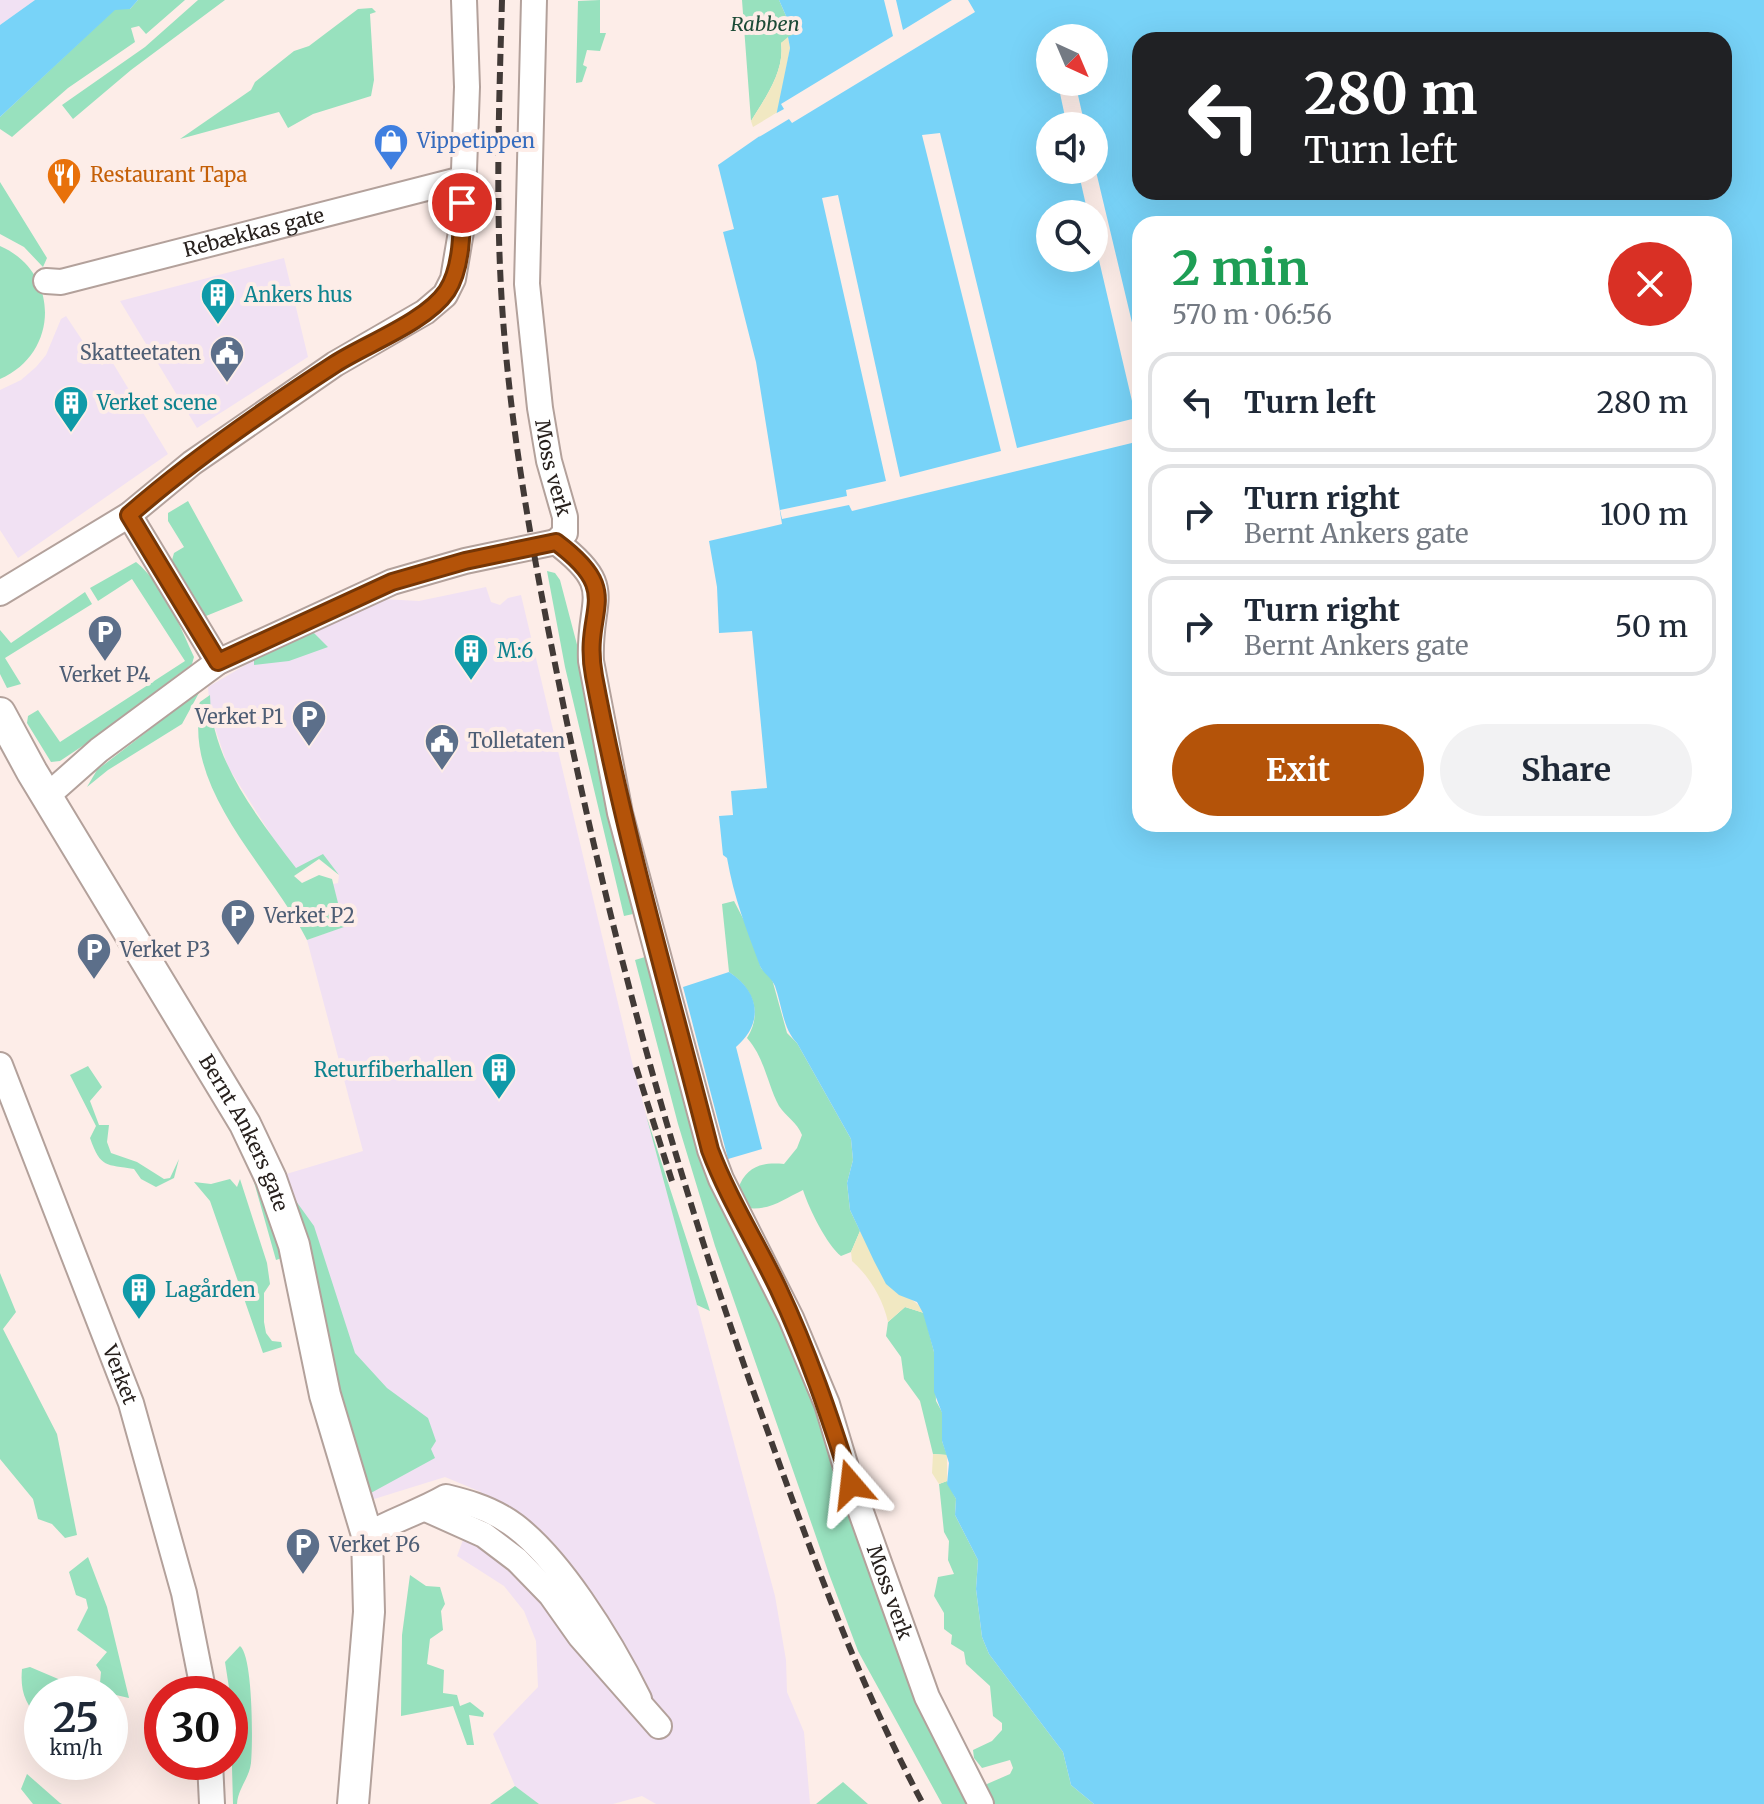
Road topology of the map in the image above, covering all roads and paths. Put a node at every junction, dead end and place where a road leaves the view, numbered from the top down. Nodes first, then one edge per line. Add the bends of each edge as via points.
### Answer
1 (464, 0) edge
2 (534, 0) edge
3 (462, 179) junction
4 (46, 281) dead end
5 (129, 515) junction
6 (556, 542) junction
7 (0, 593) edge
8 (218, 662) junction
9 (0, 713) edge
10 (47, 796) junction
11 (0, 1065) edge
12 (367, 1535) junction
13 (200, 1676) edge
14 (659, 1726) dead end
15 (211, 1780) edge
16 (212, 1804) edge
17 (353, 1804) edge
18 (981, 1804) edge

1 - 3 street
2 - 6 street, Moss verk via 526,254 540,408 565,517 565,533
3 - 4 street, Rebækkas gate via 61,282
3 - 5 street via 460,239 445,295 192,463
5 - 7 street
5 - 8 street
6 - 8 street via 392,582
6 - 18 street, Moss verk via 592,575 599,599 591,661 615,789 710,1150 827,1404 927,1697
8 - 10 street via 99,750
9 - 10 street, Bernt Ankers gate
10 - 12 street, Bernt Ankers gate via 183,1017 271,1179 294,1245 325,1395
11 - 13 street, Verket via 131,1403 184,1593
12 - 14 street via 399,1516 426,1509 499,1544 551,1595
12 - 17 street via 369,1612
15 - 16 street

